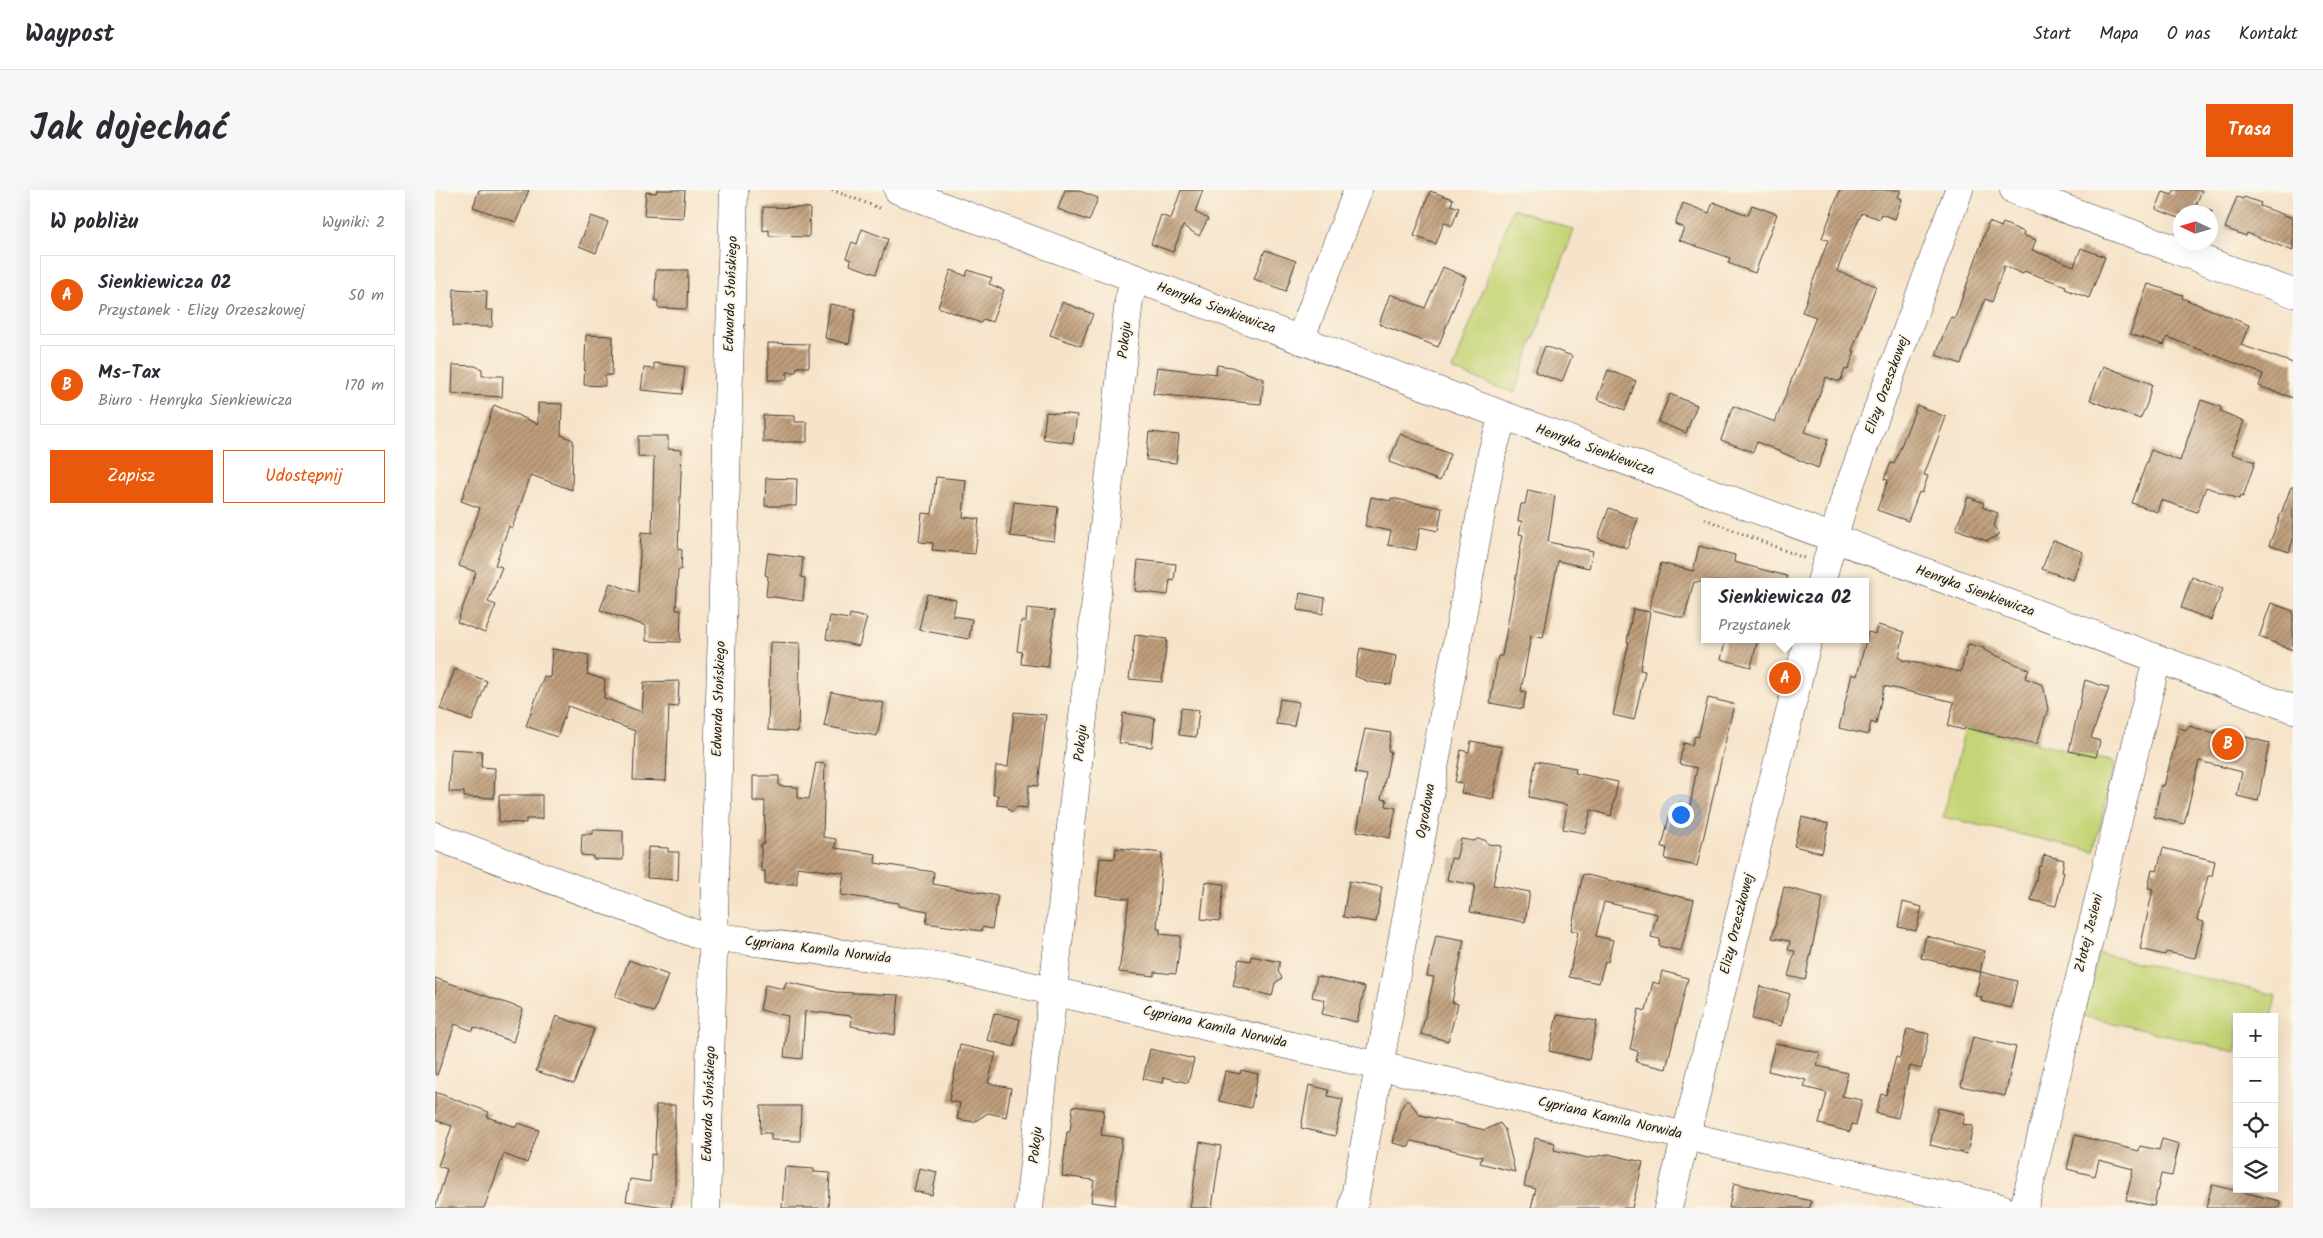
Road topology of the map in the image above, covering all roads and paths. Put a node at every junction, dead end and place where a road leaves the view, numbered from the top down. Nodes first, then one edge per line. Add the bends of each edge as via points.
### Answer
1 (734, 190) edge
2 (898, 190) edge
3 (1358, 190) edge
4 (1959, 190) edge
5 (2014, 190) edge
6 (1135, 278) junction
7 (2293, 294) edge
8 (1300, 340) junction
9 (1503, 416) junction
10 (1832, 538) junction
11 (1822, 578) edge
12 (1807, 643) edge
13 (2157, 659) junction
14 (2293, 709) edge
15 (435, 836) edge
16 (714, 938) junction
17 (1053, 990) junction
18 (1379, 1064) junction
19 (1685, 1136) junction
20 (705, 1208) edge
21 (1029, 1208) edge
22 (1353, 1208) edge
23 (1668, 1208) edge
24 (2001, 1208) edge
25 (2024, 1208) edge

1 - 16 street, Edwarda Słońskiego
2 - 6 street, Henryka Sienkiewicza
3 - 8 street
4 - 10 street, Elizy Orzeszkowej
5 - 7 street
6 - 8 street, Henryka Sienkiewicza
6 - 17 street, Pokoju via 1129,300
8 - 9 street, Henryka Sienkiewicza
9 - 10 street, Henryka Sienkiewicza
9 - 18 street, Ogrodowa via 1492,452
10 - 11 street, Elizy Orzeszkowej
10 - 13 street, Henryka Sienkiewicza
12 - 19 street, Elizy Orzeszkowej
13 - 14 street, Henryka Sienkiewicza
13 - 25 street, Złotej Jesieni
15 - 16 street, Cypriana Kamila Norwida via 675,928
16 - 17 street, Cypriana Kamila Norwida via 934,965
16 - 20 street, Edwarda Słońskiego
17 - 18 street, Cypriana Kamila Norwida
17 - 21 street, Pokoju
18 - 19 street, Cypriana Kamila Norwida
18 - 22 street, Ogrodowa
19 - 23 street, Elizy Orzeszkowej
19 - 24 street, Cypriana Kamila Norwida

